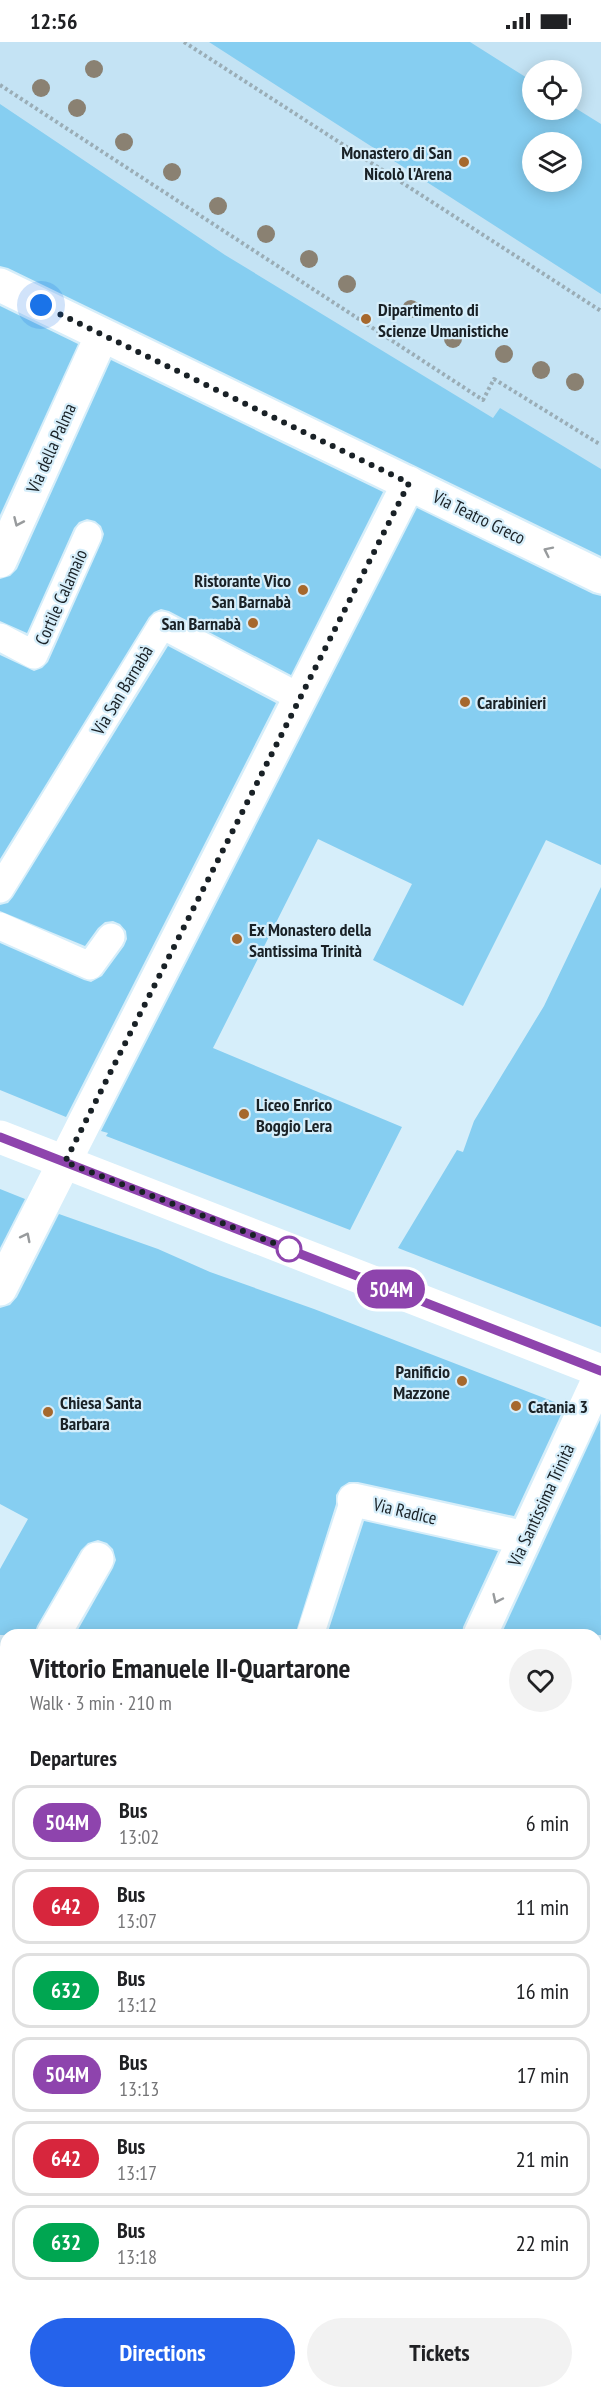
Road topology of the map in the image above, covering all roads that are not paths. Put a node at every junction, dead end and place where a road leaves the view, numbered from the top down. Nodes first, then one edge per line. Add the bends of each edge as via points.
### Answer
1 (0, 285) edge
2 (102, 335) junction
3 (409, 483) junction
4 (88, 536) dead end
5 (0, 561) edge
6 (601, 577) edge
7 (0, 637) edge
8 (301, 698) junction
9 (0, 889) edge
10 (0, 926) edge
11 (111, 937) dead end
12 (0, 1137) edge
13 (65, 1162) junction
14 (0, 1289) edge
15 (601, 1373) edge
16 (354, 1500) joint
17 (525, 1538) junction
18 (97, 1559) dead end
19 (56, 1629) edge
20 (312, 1629) edge
21 (483, 1629) edge

1 - 2 street, Via Teatro Greco
2 - 3 street, Via Teatro Greco
2 -> 5 street, Via della Palma
6 -> 3 street, Via Teatro Greco
3 - 8 street
4 - 7 street, Cortile Calamaio via 34,655
8 - 9 street, Via San Barnabà via 162,625
8 - 13 street
10 - 11 street via 90,966
12 - 13 street
14 -> 13 street
13 - 15 street
15 - 17 street, Via Santissima Trinità
16 - 17 street, Via Radice
16 - 20 street, Via Radice
17 -> 21 street, Via Santissima Trinità
18 - 19 street

